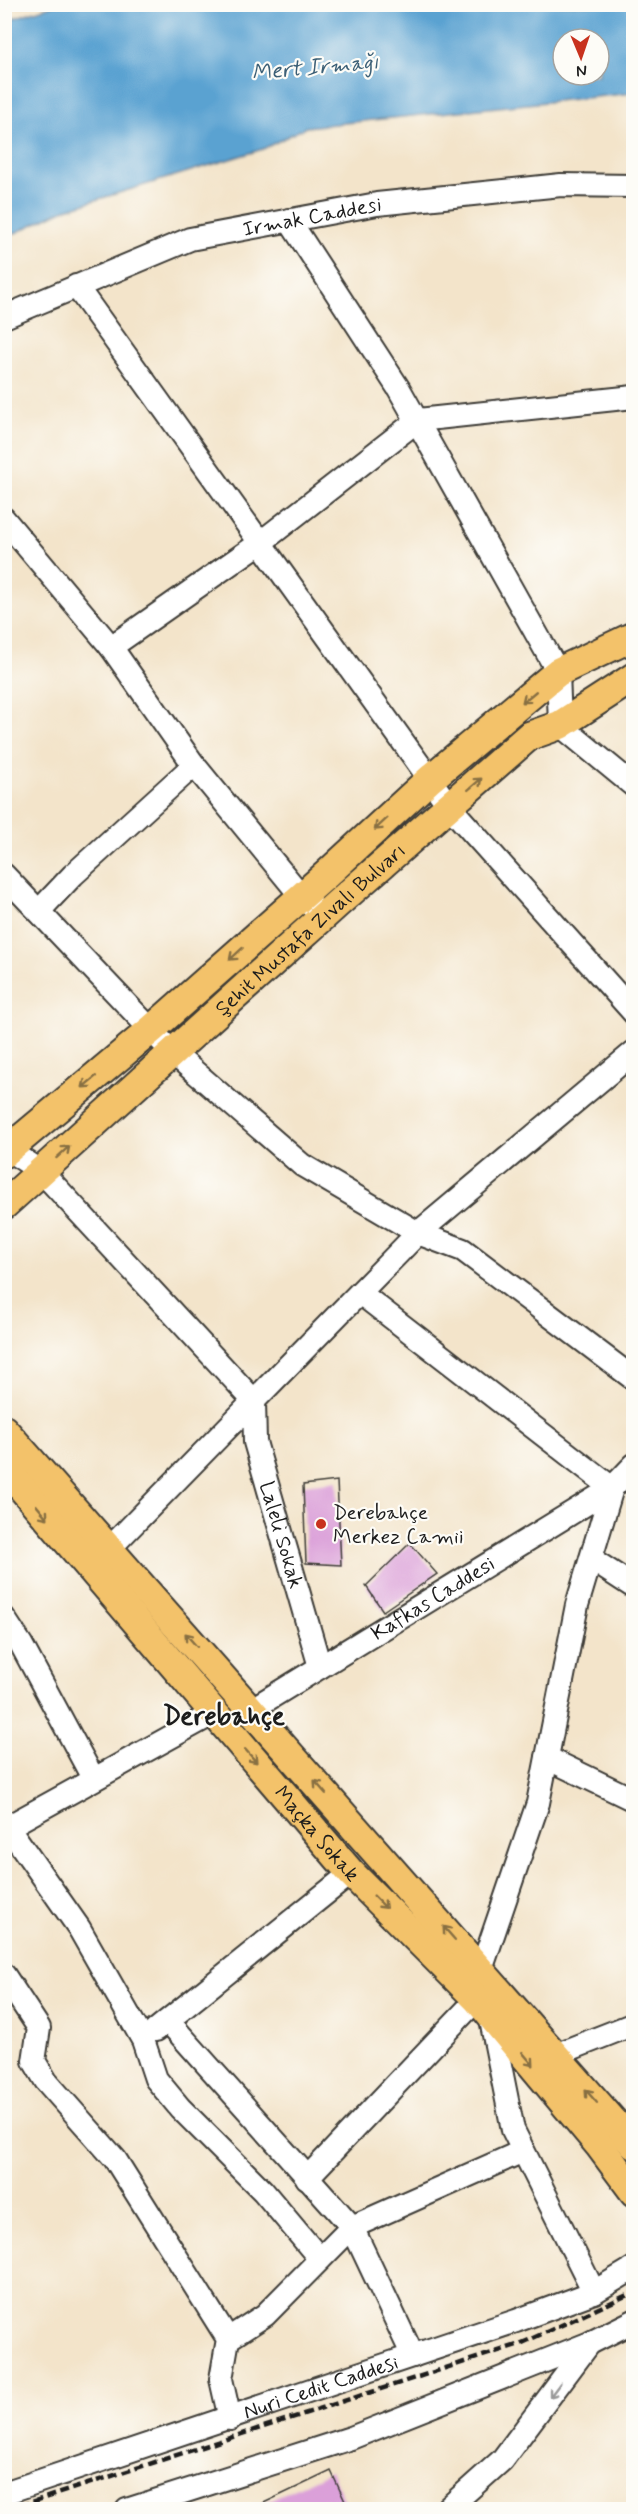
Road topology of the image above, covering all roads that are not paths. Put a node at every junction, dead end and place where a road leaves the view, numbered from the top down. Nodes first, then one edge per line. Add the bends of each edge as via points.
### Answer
1 (633, 186) edge
2 (289, 220) junction
3 (76, 286) junction
4 (4, 317) edge
5 (633, 397) edge
6 (418, 420) junction
7 (4, 519) edge
8 (260, 543) junction
9 (633, 636) edge
10 (111, 647) junction
11 (558, 672) junction
12 (633, 677) edge
13 (560, 725) junction
14 (194, 765) junction
15 (430, 779) junction
16 (633, 786) edge
17 (449, 806) junction
18 (4, 875) edge
19 (302, 897) junction
20 (39, 911) junction
21 (323, 917) junction
22 (633, 1013) edge
23 (152, 1029) junction
24 (633, 1052) edge
25 (173, 1053) junction
26 (6, 1150) edge
27 (42, 1172) junction
28 (4, 1205) edge
29 (418, 1233) junction
30 (360, 1293) junction
31 (633, 1379) edge
32 (254, 1401) junction
33 (4, 1430) edge
34 (4, 1467) edge
35 (626, 1478) edge
36 (111, 1548) junction
37 (591, 1559) junction
38 (633, 1587) edge
39 (4, 1618) edge
40 (320, 1668) junction
41 (252, 1709) junction
42 (214, 1713) junction
43 (547, 1758) junction
44 (93, 1778) junction
45 (633, 1800) edge
46 (6, 1828) edge
47 (351, 1873) junction
48 (481, 1970) junction
49 (4, 1975) edge
50 (483, 2007) junction
51 (168, 2021) junction
52 (633, 2024) edge
53 (143, 2040) junction
54 (555, 2055) junction
55 (632, 2142) edge
56 (523, 2151) junction
57 (307, 2178) junction
58 (633, 2192) edge
59 (352, 2227) junction
60 (320, 2259) junction
61 (633, 2268) edge
62 (594, 2292) junction
63 (633, 2321) edge
64 (228, 2339) junction
65 (590, 2343) junction
66 (412, 2356) junction
67 (230, 2419) junction
68 (4, 2493) edge
69 (127, 2510) edge
70 (446, 2510) edge

1 - 2 street, Irmak Caddesi via 550,186 377,204
2 - 3 street, Irmak Caddesi via 190,239
2 - 6 street
3 - 4 street, Irmak Caddesi
3 - 8 street
5 - 6 street
6 - 8 street
6 - 11 street
7 - 10 street
8 - 10 street
8 - 15 street
9 - 11 main road, Şehit Mustafa Zıvalı Bulvarı
10 - 14 street
11 - 13 street
11 -> 15 main road, Şehit Mustafa Zıvalı Bulvarı
12 - 13 main road, Şehit Mustafa Zıvalı Bulvarı
13 - 16 street
17 -> 13 main road, Şehit Mustafa Zıvalı Bulvarı via 529,736
14 - 19 street
14 - 20 street via 73,874
15 - 17 street
15 -> 19 main road, Şehit Mustafa Zıvalı Bulvarı
17 - 21 main road, Şehit Mustafa Zıvalı Bulvarı
17 - 22 street
18 - 20 street
19 - 21 street
19 -> 23 main road, Şehit Mustafa Zıvalı Bulvarı
20 - 23 street
21 - 25 main road, Şehit Mustafa Zıvalı Bulvarı
23 - 25 street
23 -> 26 main road, Şehit Mustafa Zıvalı Bulvarı
24 - 29 street
27 -> 25 main road, Şehit Mustafa Zıvalı Bulvarı
25 - 29 street via 302,1166
26 - 27 street
27 - 28 main road, Şehit Mustafa Zıvalı Bulvarı
27 - 32 street
29 - 30 street
29 - 31 street via 464,1250
30 - 32 street
30 - 35 street
32 - 36 street
32 - 40 street, Laleli Sokak via 255,1442
33 - 36 main road, Maçka Sokak
34 -> 42 main road, Maçka Sokak
35 - 37 street
35 - 40 street, Kafkas Caddesi
41 -> 36 main road, Maçka Sokak
37 - 38 street
37 - 43 street via 577,1605
39 - 44 street
40 - 41 street, Kafkas Caddesi
48 -> 41 main road, Maçka Sokak
42 - 44 street
42 -> 47 main road, Maçka Sokak
43 - 45 street
43 - 48 street via 537,1803
44 - 46 street
46 - 53 street via 79,1928
47 -> 50 main road, Maçka Sokak
47 - 51 street
48 - 54 main road, Maçka Sokak
49 - 64 street via 39,2028 34,2061 46,2081 115,2159
50 - 56 street via 513,2130
50 - 57 street
50 -> 58 main road, Maçka Sokak via 599,2145
51 - 53 street
51 - 57 street
52 - 54 street
53 - 60 street via 156,2079
55 -> 54 main road, Maçka Sokak
56 - 59 street
56 - 62 street
57 - 59 street
59 - 60 street
59 - 66 street
60 - 64 street via 265,2315
61 - 62 street, Nuri Cedit Caddesi
62 - 66 street, Nuri Cedit Caddesi
63 - 65 street
64 - 67 street via 221,2379
65 - 69 street via 351,2438
65 -> 70 street via 502,2460
66 - 67 street, Nuri Cedit Caddesi
67 - 68 street, Nuri Cedit Caddesi

